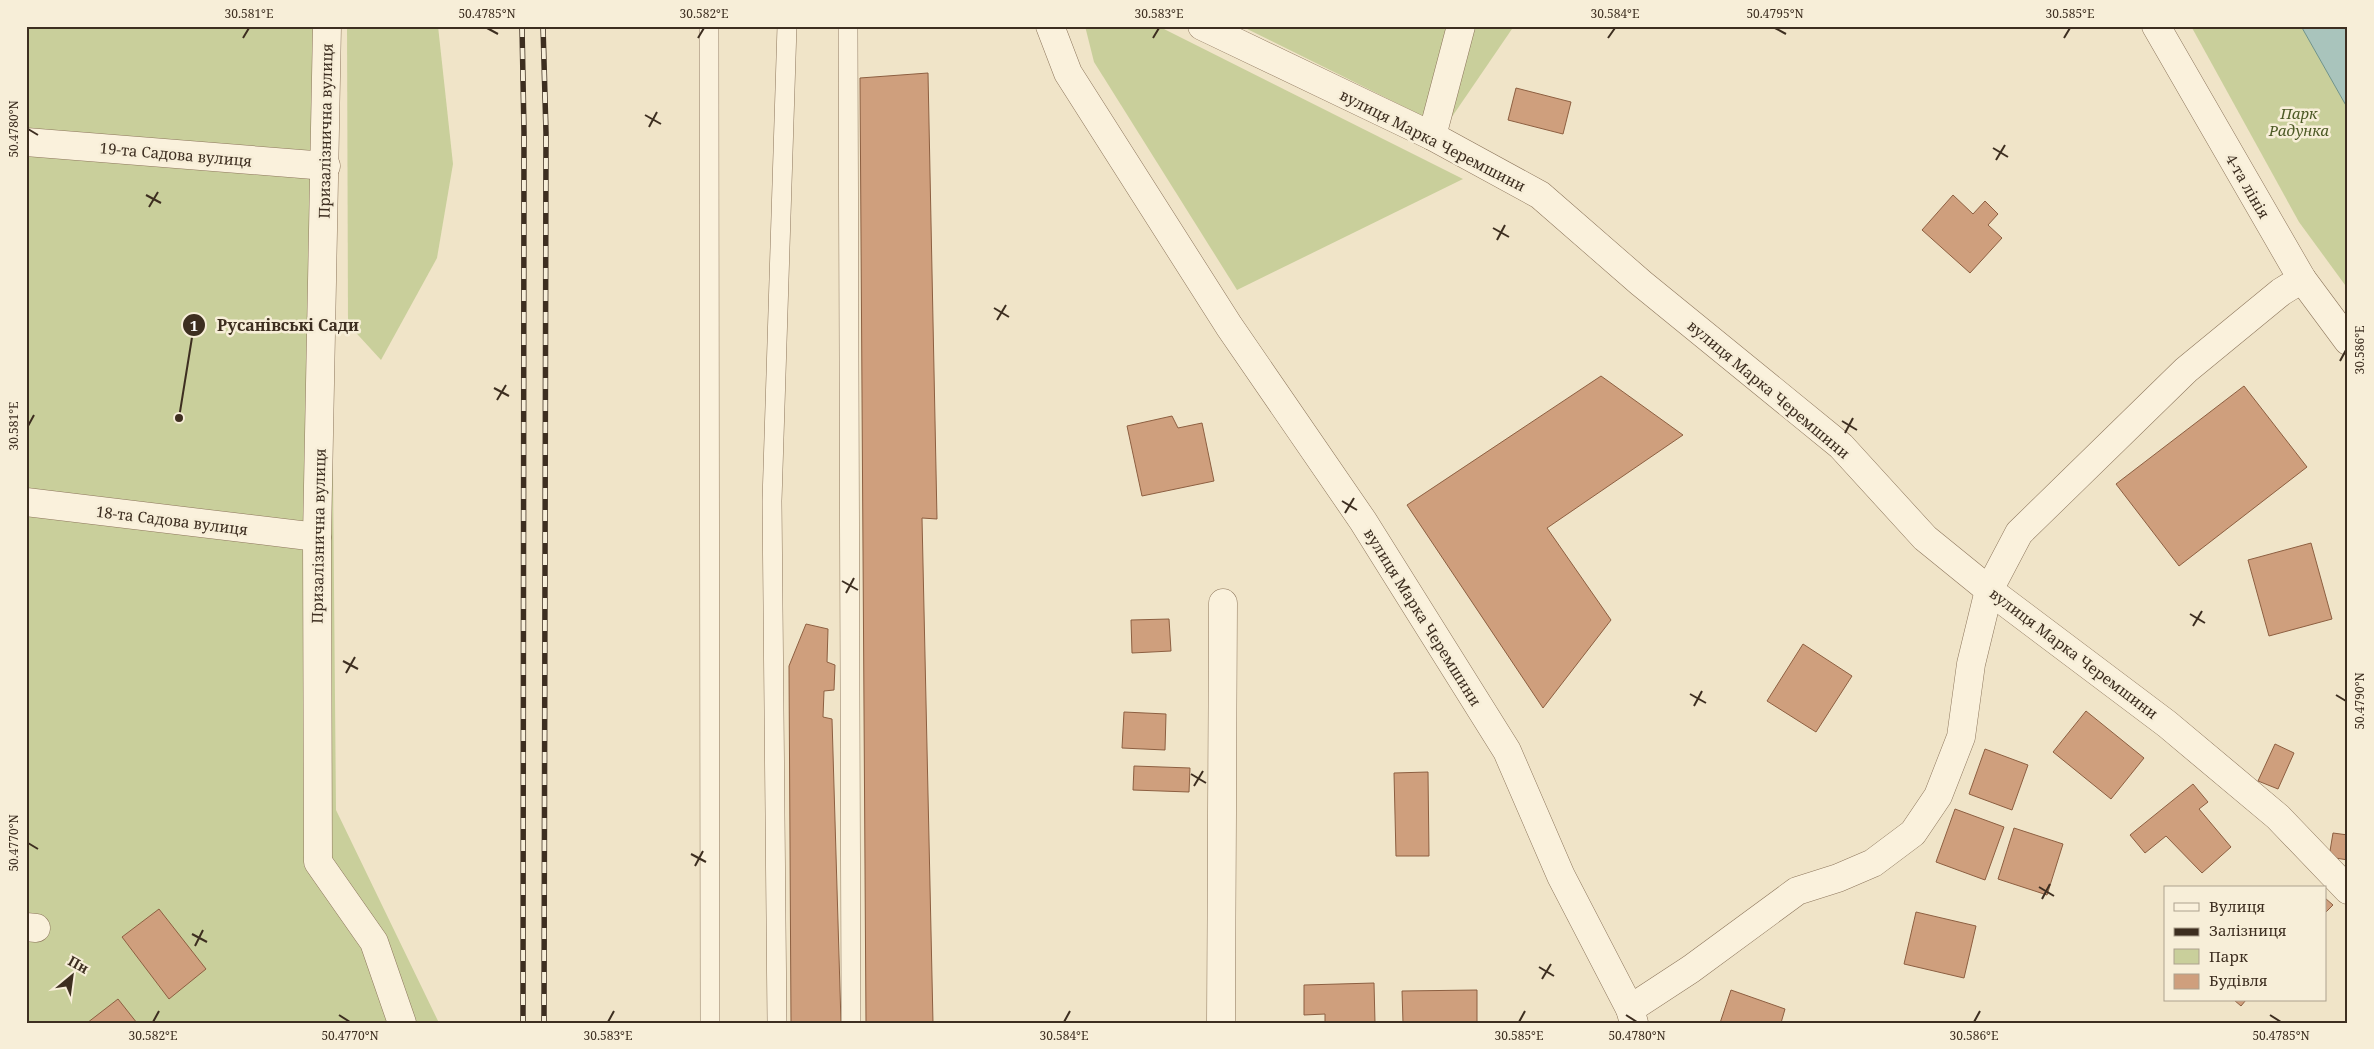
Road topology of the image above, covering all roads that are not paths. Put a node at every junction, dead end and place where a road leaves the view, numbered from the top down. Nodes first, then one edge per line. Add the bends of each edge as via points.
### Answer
1 (327, 26) edge
2 (709, 26) edge
3 (787, 26) edge
4 (848, 26) edge
5 (1050, 26) edge
6 (1202, 26) edge
7 (1461, 26) edge
8 (2156, 26) edge
9 (1432, 136) junction
10 (26, 142) edge
11 (326, 166) junction
12 (2302, 279) junction
13 (2348, 341) edge
14 (26, 502) edge
15 (317, 537) junction
16 (1990, 590) junction
17 (1223, 603) dead end
18 (2348, 890) edge
19 (1632, 1016) edge
20 (402, 1023) edge
21 (710, 1023) edge
22 (777, 1023) edge
23 (850, 1023) edge
24 (1221, 1023) edge

1 - 11 street, Призалізнична вулиця
2 - 21 lane
3 - 22 lane via 772,501
4 - 23 lane
5 - 19 street, вулиця Марка Черемшини via 1068,73 1229,326 1363,521 1507,751 1561,876
6 - 9 street, вулиця Марка Черемшини
7 - 9 street
8 - 12 street, 4-та лінія
9 - 16 street, вулиця Марка Черемшини via 1540,195 1640,283 1841,446 1925,538
10 - 11 street, 19-та Садова вулиця
11 - 15 street, Призалізнична вулиця
12 - 13 street, 4-та лінія
12 - 16 street via 2186,370 2044,508 2019,533
14 - 15 street, 18-та Садова вулиця
15 - 20 street, Призалізнична вулиця via 318,862 374,942
16 - 18 street, вулиця Марка Черемшини via 2189,742 2278,816
16 - 19 street via 1970,664 1961,737 1938,796 1913,833 1873,864 1797,891
17 - 24 street

